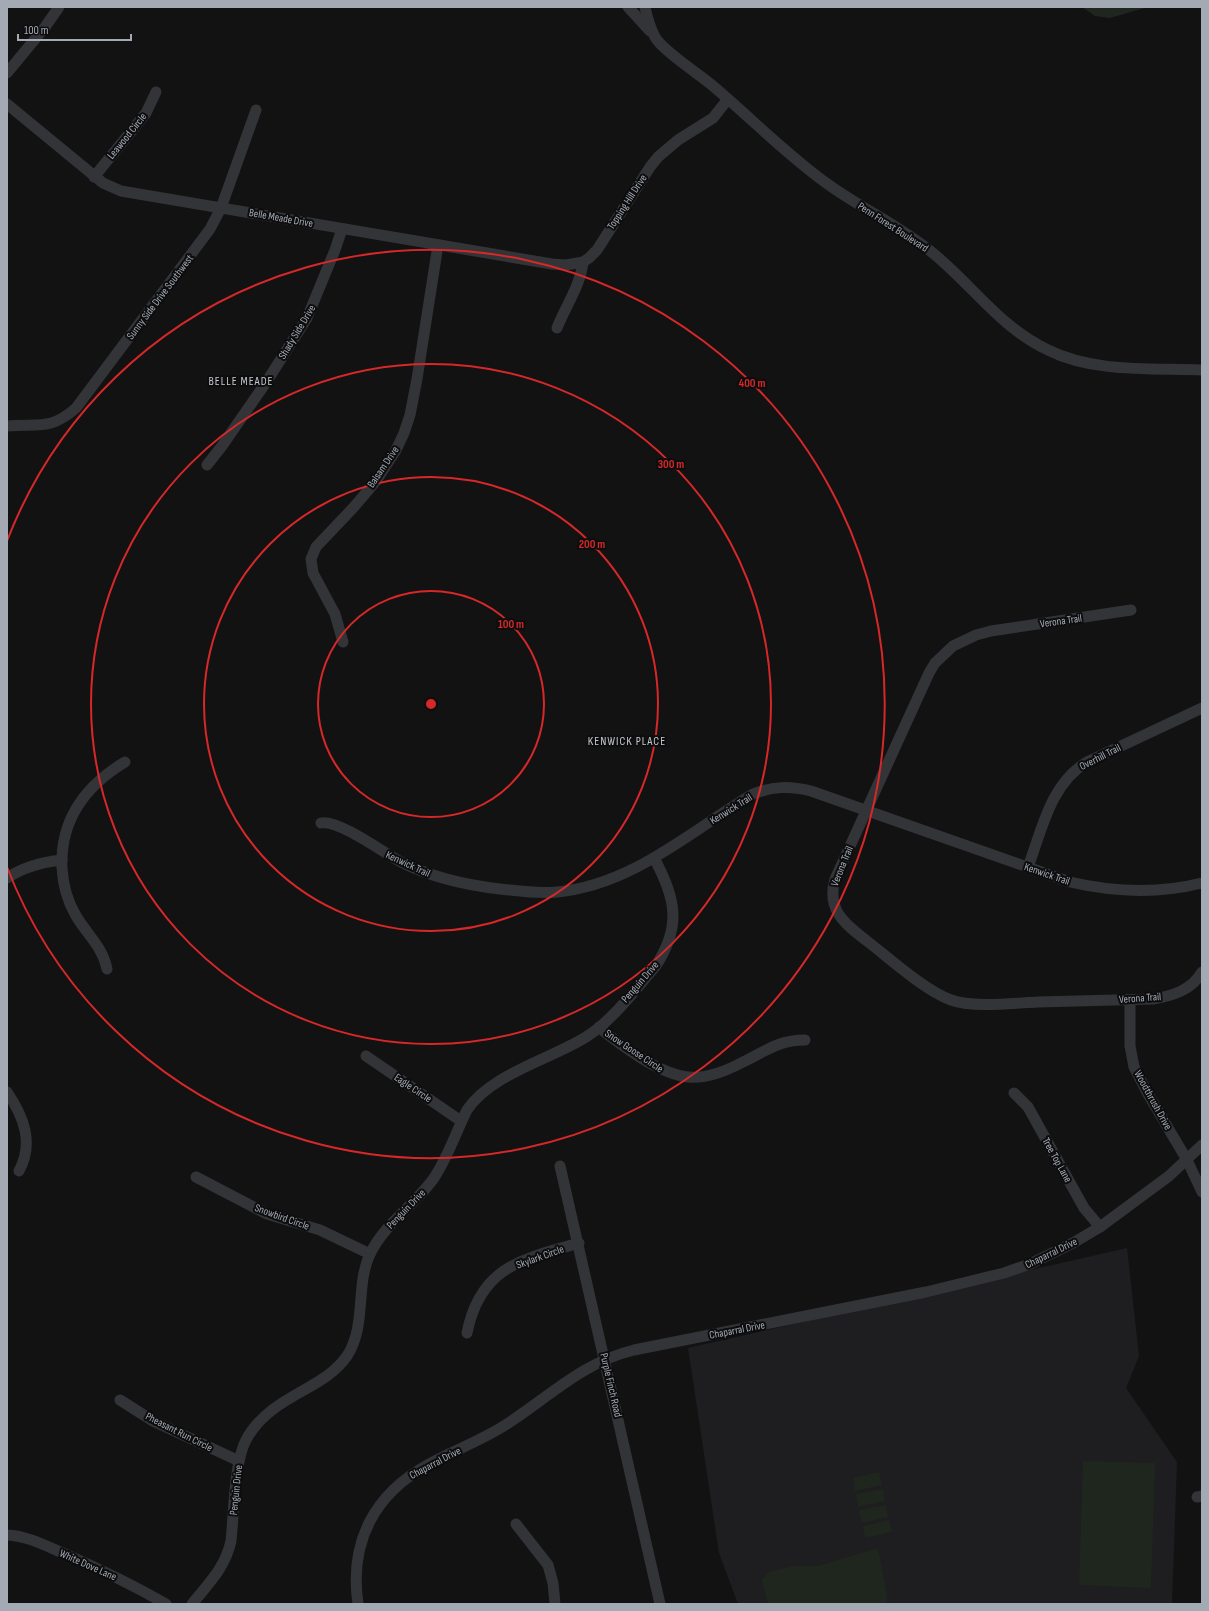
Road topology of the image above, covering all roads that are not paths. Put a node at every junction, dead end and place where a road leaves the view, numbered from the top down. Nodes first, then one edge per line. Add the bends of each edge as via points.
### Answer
1 (60, 7) edge
2 (628, 7) edge
3 (645, 7) edge
4 (654, 36) junction
5 (7, 73) edge
6 (156, 92) dead end
7 (728, 99) junction
8 (7, 104) edge
9 (256, 110) dead end
10 (94, 177) junction
11 (221, 208) junction
12 (342, 229) junction
13 (438, 245) junction
14 (583, 262) junction
15 (557, 328) dead end
16 (1202, 370) edge
17 (7, 426) edge
18 (207, 465) dead end
19 (1131, 610) dead end
20 (343, 642) dead end
21 (1202, 708) edge
22 (125, 762) dead end
23 (866, 810) junction
24 (321, 823) dead end
25 (654, 858) junction
26 (62, 860) junction
27 (1028, 867) junction
28 (7, 878) edge
29 (1202, 883) edge
30 (107, 969) dead end
31 (1202, 972) edge
32 (1130, 1000) junction
33 (599, 1027) junction
34 (805, 1040) dead end
35 (366, 1056) dead end
36 (7, 1092) edge
37 (1014, 1092) dead end
38 (461, 1121) junction
39 (1202, 1145) edge
40 (1187, 1160) junction
41 (560, 1166) dead end
42 (19, 1171) dead end
43 (196, 1177) dead end
44 (1202, 1192) edge
45 (1100, 1227) junction
46 (579, 1243) junction
47 (370, 1254) junction
48 (467, 1333) dead end
49 (605, 1359) junction
50 (120, 1400) dead end
51 (239, 1461) junction
52 (516, 1524) dead end
53 (7, 1535) edge
54 (166, 1604) edge
55 (192, 1604) edge
56 (358, 1604) edge
57 (555, 1604) edge
58 (660, 1604) edge

1 - 5 street
2 - 4 street, Penn Forest Boulevard
3 - 4 street, Penn Forest Boulevard
4 - 7 street, Penn Forest Boulevard via 659,43
6 - 10 street, Leawood Circle via 146,113
7 - 14 street, Topping Hill Drive via 713,118 678,140 658,158 642,178 597,250
7 - 16 street, Penn Forest Boulevard via 811,172 851,200 901,229 935,255 1007,324 1033,343 1063,356 1104,365
8 - 10 street, Belle Meade Drive
9 - 11 street, Sunny Side Drive Southwest
10 - 11 street, Belle Meade Drive via 121,191
11 - 12 street, Belle Meade Drive
11 - 17 street, Sunny Side Drive Southwest via 192,254 76,408 65,418 49,424
12 - 13 street, Belle Meade Drive
12 - 18 street, Shady Side Drive via 336,250 307,318 267,381
13 - 14 street, Belle Meade Drive via 552,264
13 - 20 street, Balsam Drive via 417,379 404,433 380,474 353,508 316,547 311,559 313,573 335,614
14 - 15 street via 579,283
19 - 23 street, Verona Trail via 990,631 953,646 935,662 929,672
21 - 27 street, Overhill Trail via 1087,762 1072,773 1053,799
22 - 26 street via 93,786 75,810 65,833
23 - 25 street, Kenwick Trail via 811,790 785,786 773,788 742,800
23 - 27 street, Kenwick Trail
23 - 32 street, Verona Trail via 835,879 832,894 834,907 842,920 853,930 914,978 945,998 962,1003
24 - 25 street, Kenwick Trail via 331,823 350,832 393,858 432,876 473,886 526,892 558,892 591,886 635,869
25 - 33 street, Penguin Drive via 671,895 673,921 668,945 655,967
26 - 28 street via 41,864
26 - 30 street via 62,875 69,903 101,950
27 - 29 street, Kenwick Trail via 1070,882 1113,890 1153,890
31 - 32 street, Verona Trail via 1189,987 1178,993 1153,999
32 - 40 street, Woodthrush Drive via 1130,1046 1134,1067
33 - 34 street, Snow Goose Circle via 612,1039 660,1069 690,1078 721,1073 771,1046
33 - 38 street, Penguin Drive via 585,1037 488,1087 472,1102
35 - 38 street, Eagle Circle
36 - 42 street via 18,1110 26,1133 26,1153
37 - 45 street, Tree Top Lane via 1028,1106 1084,1208
38 - 47 street, Penguin Drive via 434,1178 384,1231
39 - 40 street, Chaparral Drive
40 - 44 street, Woodthrush Drive
40 - 45 street, Chaparral Drive
41 - 46 street, Purple Finch Road
43 - 47 street, Snowbird Circle via 267,1214 320,1230
45 - 49 street, Chaparral Drive via 1047,1257 1004,1273 905,1296 634,1350
46 - 48 street, Skylark Circle via 528,1259 498,1275 479,1297
46 - 49 street, Purple Finch Road
47 - 51 street, Penguin Drive via 364,1272 359,1324 346,1356 324,1378 280,1404 260,1421 246,1440
49 - 56 street, Chaparral Drive via 586,1368 492,1434 429,1464 398,1484 371,1518 361,1543 356,1573
49 - 58 street, Purple Finch Road
50 - 51 street, Pheasant Run Circle via 153,1421
51 - 55 street, Penguin Drive via 228,1552 218,1572
52 - 57 street via 548,1564 554,1583
53 - 54 street, White Dove Lane via 40,1543 114,1575

